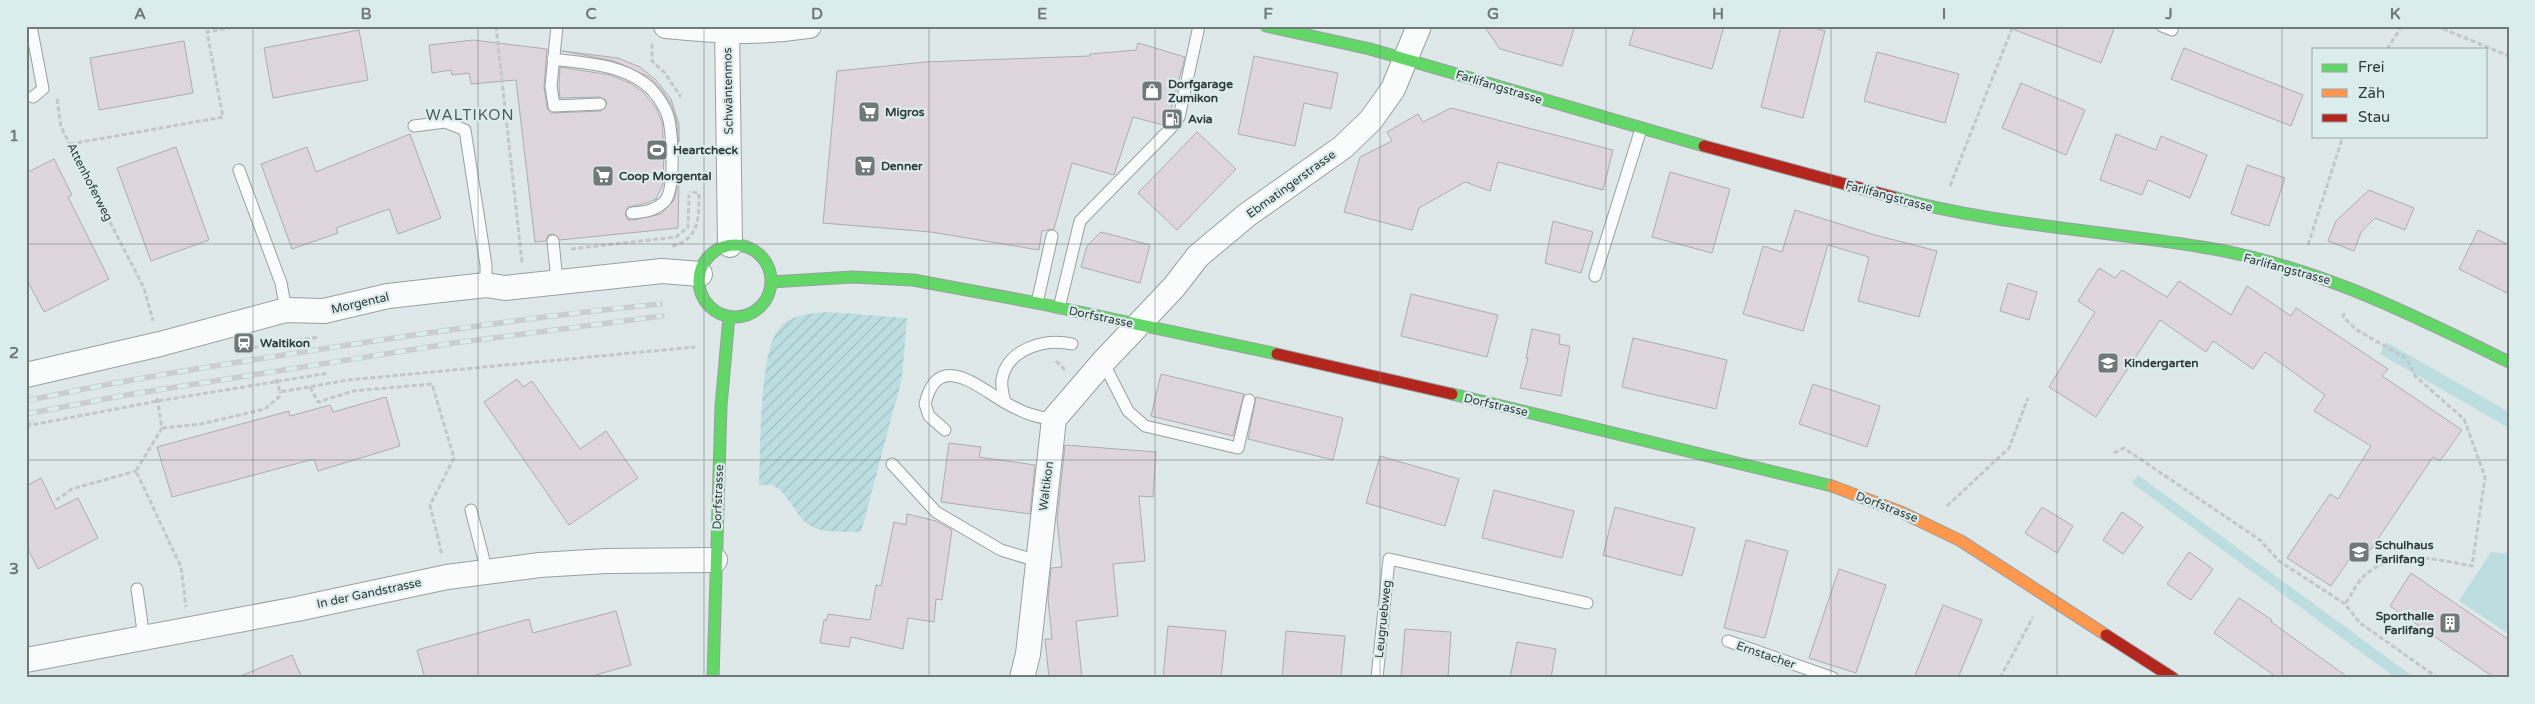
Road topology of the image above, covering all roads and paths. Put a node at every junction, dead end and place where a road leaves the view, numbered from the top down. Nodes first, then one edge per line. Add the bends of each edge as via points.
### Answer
1 (31, 26) edge
2 (239, 26) edge
3 (496, 26) edge
4 (557, 26) edge
5 (666, 26) edge
6 (809, 26) edge
7 (1199, 26) edge
8 (1266, 26) edge
9 (1419, 26) edge
10 (2013, 26) edge
11 (2402, 26) edge
12 (2436, 26) edge
13 (727, 29) edge
14 (2388, 48) edge
15 (2509, 56) edge
16 (553, 59) junction
17 (1406, 60) junction
18 (33, 97) dead end
19 (57, 98) dead end
20 (600, 104) dead end
21 (414, 126) dead end
22 (1640, 129) junction
23 (2342, 138) edge
24 (70, 144) junction
25 (239, 170) dead end
26 (689, 192) dead end
27 (1940, 210) junction
28 (632, 213) dead end
29 (1052, 236) dead end
30 (657, 239) dead end
31 (552, 241) dead end
32 (730, 246) junction
33 (658, 248) dead end
34 (665, 248) dead end
35 (2307, 248) dead end
36 (522, 270) dead end
37 (700, 274) junction
38 (1595, 276) dead end
39 (556, 281) junction
40 (772, 282) junction
41 (486, 285) junction
42 (1037, 303) junction
43 (1059, 308) junction
44 (286, 310) junction
45 (2344, 311) dead end
46 (729, 317) junction
47 (1139, 325) junction
48 (155, 327) dead end
49 (323, 336) dead end
50 (1072, 344) dead end
51 (695, 348) dead end
52 (235, 351) dead end
53 (1103, 362) junction
54 (2509, 362) edge
55 (329, 373) dead end
56 (26, 375) edge
57 (276, 381) junction
58 (310, 387) junction
59 (280, 392) junction
60 (2028, 398) dead end
61 (158, 399) junction
62 (1249, 400) dead end
63 (1005, 402) junction
64 (1054, 419) junction
65 (33, 420) dead end
66 (26, 426) edge
67 (162, 428) junction
68 (945, 430) dead end
69 (2114, 453) dead end
70 (892, 464) dead end
71 (136, 471) junction
72 (56, 500) dead end
73 (1945, 509) dead end
74 (471, 510) dead end
75 (715, 560) junction
76 (1037, 561) junction
77 (487, 572) junction
78 (447, 577) junction
79 (137, 588) dead end
80 (1587, 603) dead end
81 (2345, 604) junction
82 (2038, 608) dead end
83 (189, 630) junction
84 (144, 638) junction
85 (1728, 641) dead end
86 (26, 660) edge
87 (713, 678) edge
88 (1022, 678) edge
89 (1377, 678) edge
90 (1833, 678) edge
91 (2000, 678) edge
92 (2173, 678) edge
93 (2438, 678) edge

1 - 18 lane via 43,89
2 - 24 path via 207,32 223,116
3 - 36 path
4 - 16 lane
5 - 13 street
6 - 13 street via 769,32
7 - 43 lane via 1180,117 1080,221
8 - 17 street, Farlifangstrasse
9 - 17 street, Ebmatingerstrasse
10 - 27 path
11 - 14 path
12 - 15 path
13 - 32 street, Schwäntenmos
16 - 20 lane via 551,86 554,106
16 - 28 lane via 602,65 628,73 646,84 659,100 668,119 671,138 671,186 665,201 649,212
17 - 22 street, Farlifangstrasse
17 - 47 street, Ebmatingerstrasse via 1393,89 1370,120 1343,147 1247,216 1198,256
19 - 24 path, Attenhoferweg via 61,127
21 - 41 lane via 445,122 465,130
22 - 27 street, Farlifangstrasse
22 - 38 lane
23 - 35 path
24 - 48 path, Attenhoferweg via 144,288
25 - 44 lane via 278,275
26 - 34 path via 698,193 696,230 681,244
27 - 54 street, Farlifangstrasse via 2203,247 2298,269 2409,313
29 - 42 lane
30 - 33 path
31 - 39 lane
32 - 37 street via 711,255
32 - 40 street via 754,250 764,258
37 - 39 street, Morgental via 662,272
37 - 46 street via 701,290 709,306
39 - 41 street, Morgental via 505,288
40 - 42 street, Dorfstrasse via 852,277 913,280
40 - 46 street via 763,304 753,312
41 - 44 street, Morgental via 388,296 324,311
42 - 43 street, Dorfstrasse
43 - 47 street, Dorfstrasse
44 - 56 street, Morgental
45 - 81 path via 2343,317 2357,330 2408,358 2415,376 2464,419 2485,477 2472,566 2415,556 2378,564 2361,579
46 - 75 street, Dorfstrasse via 721,406
47 - 53 street
47 - 92 street, Dorfstrasse via 1344,368 1821,482 1944,532
49 - 52 path
50 - 63 lane via 1042,342 1018,355 1004,372 1002,388
51 - 58 path via 348,380
53 - 62 lane via 1128,411 1145,426 1238,448
53 - 64 street
55 - 57 path
57 - 59 path
57 - 61 path
58 - 59 path
58 - 78 path via 318,402 353,391 432,384 454,458 430,505
59 - 67 path via 279,397 265,409 201,424
60 - 73 path via 2009,448
61 - 66 path
61 - 67 path
63 - 64 lane via 1027,414
63 - 68 lane via 959,375 945,376 930,390 925,404 930,416
64 - 76 street, Waltikon
65 - 66 path
67 - 71 path
69 - 81 path via 2124,448 2260,540 2279,561
70 - 76 lane via 936,512 1002,550
71 - 72 path via 72,489
71 - 83 path via 180,567
74 - 77 lane
75 - 77 street, In der Gandstrasse via 606,561
75 - 87 street, Dorfstrasse
76 - 88 street, Waltikon via 1028,654
77 - 78 street, In der Gandstrasse
78 - 83 street, In der Gandstrasse
79 - 84 lane
80 - 89 lane, Leugruebweg via 1389,559
81 - 93 path via 2360,623
82 - 91 path
83 - 84 street, In der Gandstrasse
84 - 86 street, In der Gandstrasse
85 - 90 lane, Ernstacher

